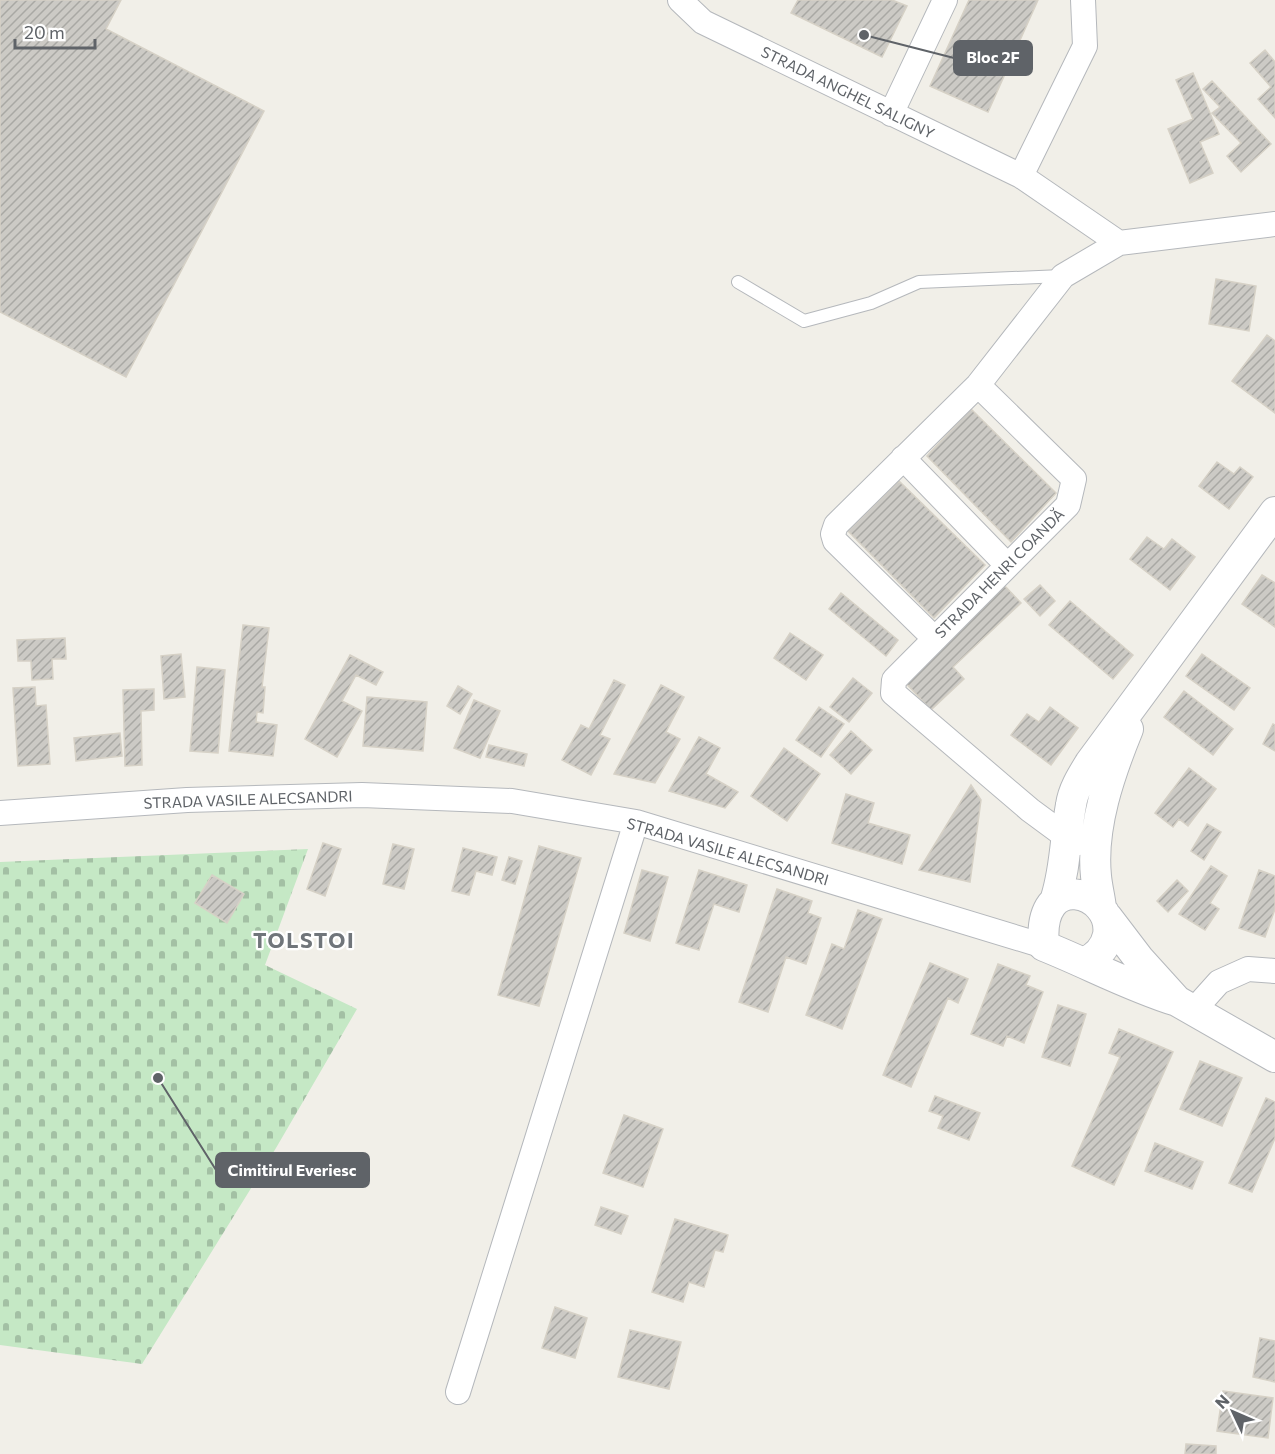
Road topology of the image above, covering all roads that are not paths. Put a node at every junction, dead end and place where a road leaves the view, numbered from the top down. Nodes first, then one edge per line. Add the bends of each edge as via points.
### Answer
1 (680, 0) edge
2 (945, 0) edge
3 (1083, 0) edge
4 (891, 114) junction
5 (1021, 176) junction
6 (1275, 224) edge
7 (1119, 243) junction
8 (1063, 276) junction
9 (738, 282) dead end
10 (978, 385) junction
11 (903, 458) junction
12 (1275, 512) edge
13 (1007, 565) junction
14 (934, 638) junction
15 (1143, 693) junction
16 (0, 813) edge
17 (636, 822) junction
18 (1068, 838) junction
19 (1097, 853) junction
20 (1056, 898) junction
21 (1104, 913) junction
22 (1044, 946) junction
23 (1085, 962) junction
24 (1275, 971) edge
25 (1185, 1006) junction
26 (1275, 1058) edge
27 (458, 1392) dead end

1 - 4 street, STRADA ANGHEL SALIGNY via 703,22
2 - 4 street
3 - 5 street via 1085,46
4 - 5 street, STRADA ANGHEL SALIGNY
5 - 7 street, STRADA ANGHEL SALIGNY
6 - 7 street
7 - 8 street
8 - 9 lane via 919,282 871,303 804,321
8 - 10 street
10 - 11 street
10 - 13 street, STRADA HENRI COANDĂ via 1074,479 1068,505
11 - 13 street
11 - 14 street via 836,525 833,534
12 - 15 street
13 - 14 street, STRADA HENRI COANDĂ
14 - 18 street, STRADA HENRI COANDĂ via 894,680 893,693
15 - 18 street via 1080,780 1071,803
15 - 19 street via 1107,783
16 - 17 street, STRADA VASILE ALECSANDRI via 187,800 362,795 512,801
17 - 22 street, STRADA VASILE ALECSANDRI
17 - 27 street
18 - 19 street, STRADA HENRI COANDĂ
18 - 20 street
19 - 21 street via 1096,875
20 - 21 street via 1085,897
20 - 22 street via 1044,920
21 - 23 street via 1109,927 1104,948
21 - 25 street via 1139,959
22 - 23 street, STRADA VASILE ALECSANDRI
23 - 25 street, STRADA VASILE ALECSANDRI
24 - 25 street via 1248,969 1219,982
25 - 26 street

